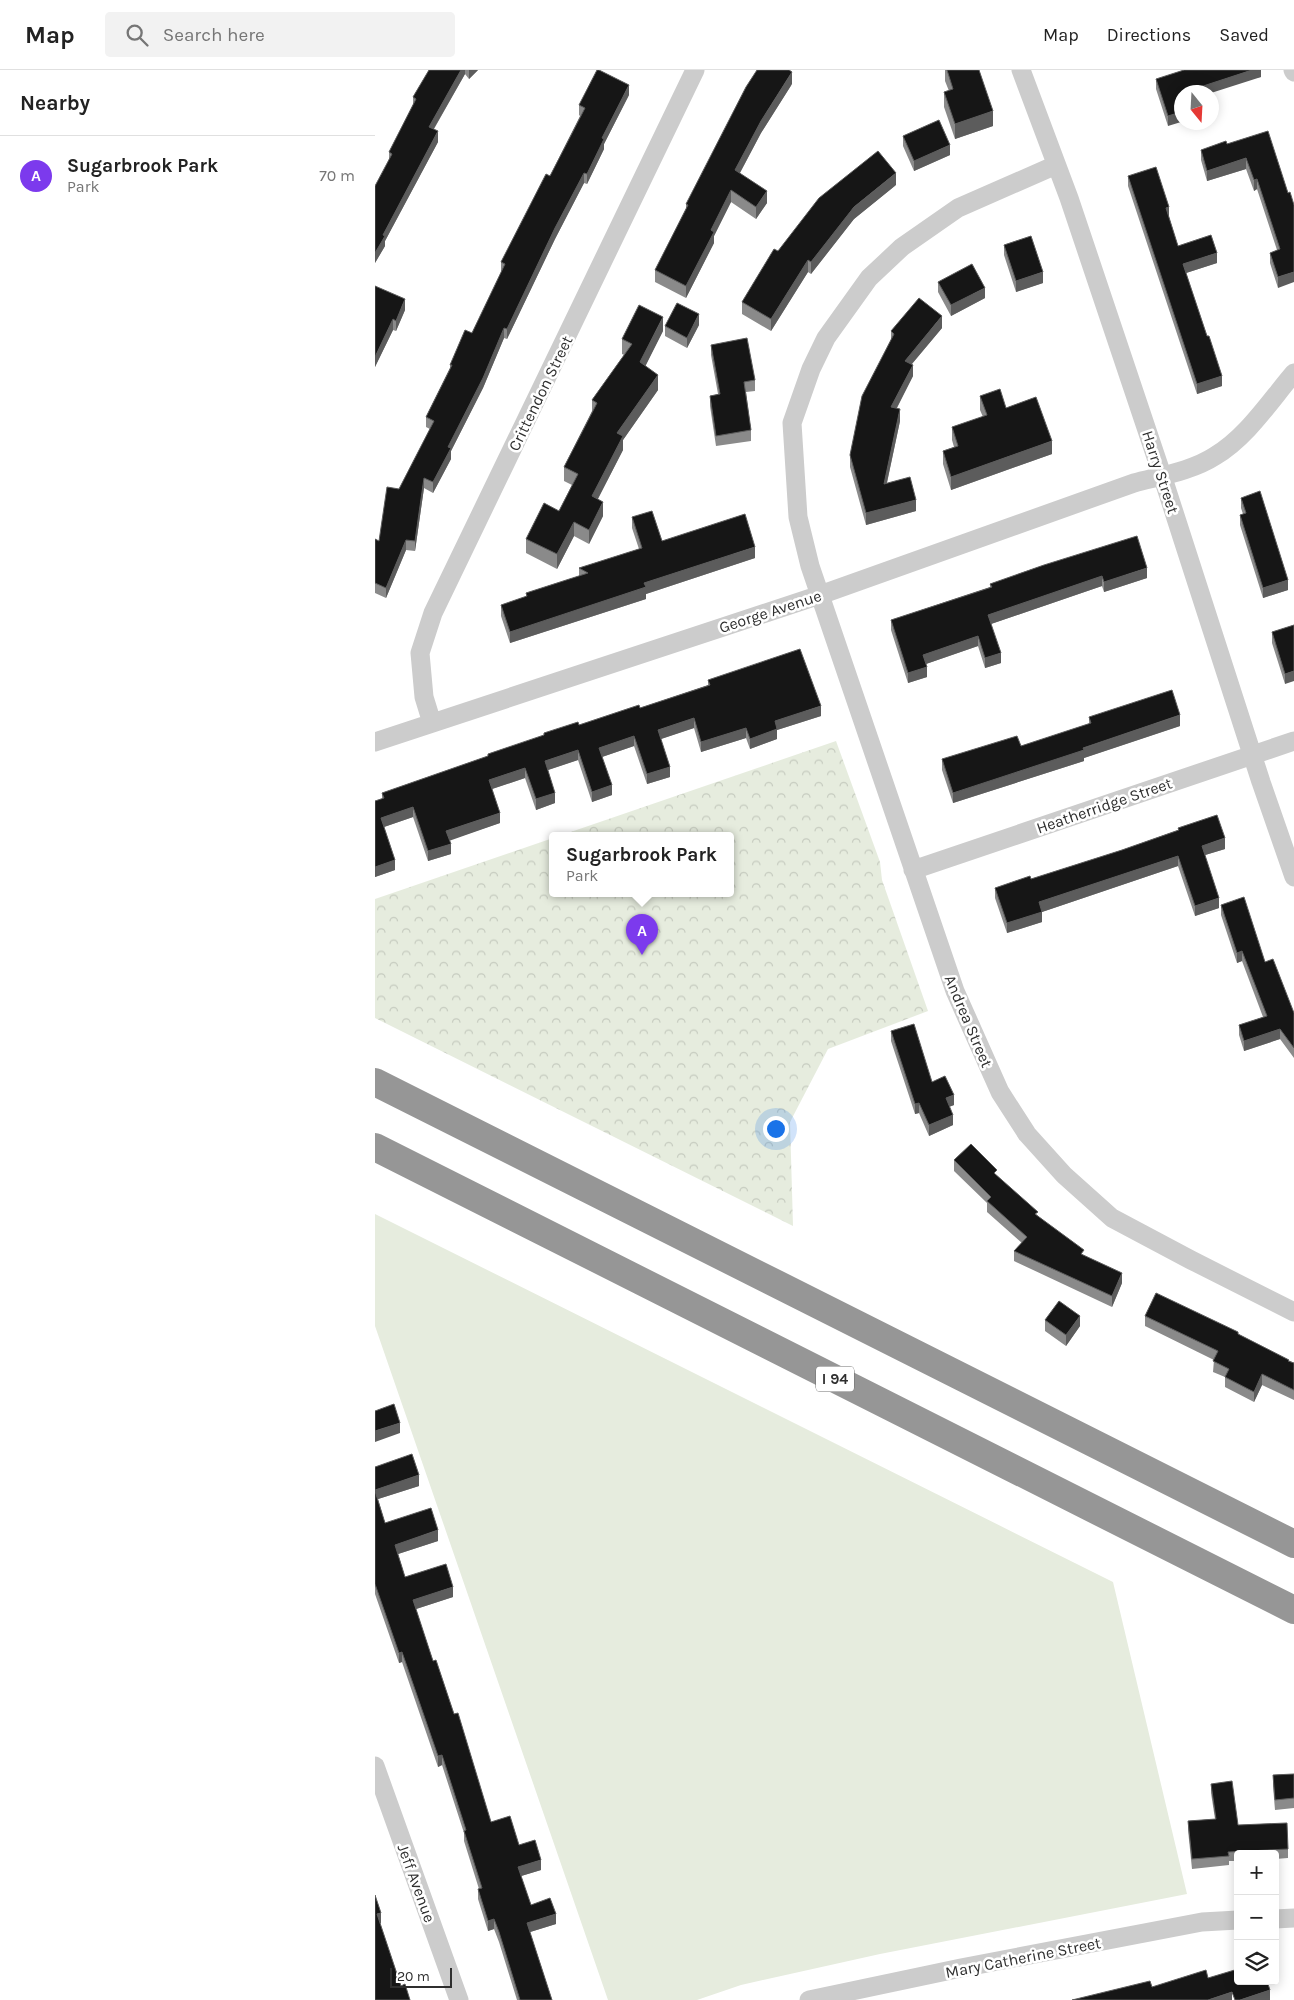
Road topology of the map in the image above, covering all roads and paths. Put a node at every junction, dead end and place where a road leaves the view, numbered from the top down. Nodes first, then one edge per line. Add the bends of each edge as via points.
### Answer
1 (695, 70) edge
2 (1024, 71) edge
3 (1056, 165) junction
4 (1294, 373) edge
5 (1162, 475) junction
6 (820, 595) junction
7 (432, 723) junction
8 (1294, 741) edge
9 (375, 742) edge
10 (1253, 755) junction
11 (913, 870) junction
12 (1294, 877) edge
13 (375, 1082) edge
14 (375, 1148) edge
15 (1294, 1312) edge
16 (1294, 1544) edge
17 (1294, 1610) edge
18 (375, 1766) edge
19 (1279, 1918) edge
20 (1294, 1918) edge
21 (1234, 1920) edge
22 (459, 2000) edge
23 (809, 2000) edge

1 - 7 street, Crittendon Street via 433,612 420,654 424,697
2 - 3 street, Harry Street
3 - 5 street, Harry Street
3 - 6 street, Andrea Street via 958,208 902,247 869,278 826,338 792,423 798,516
4 - 5 street, George Avenue via 1235,442 1213,457
5 - 6 street, George Avenue
5 - 10 street, Harry Street
6 - 7 street, George Avenue
6 - 11 street, Andrea Street
7 - 9 street, George Avenue
8 - 10 street, Heatherridge Street
10 - 11 street, Heatherridge Street
10 - 12 street, Harry Street
11 - 15 street, Andrea Street via 955,991 1000,1092 1027,1134 1064,1175 1113,1218
13 - 16 highway
14 - 17 highway, I 94
18 - 22 street, Jeff Avenue
19 - 20 street
21 - 23 street, Mary Catherine Street via 1202,1922

